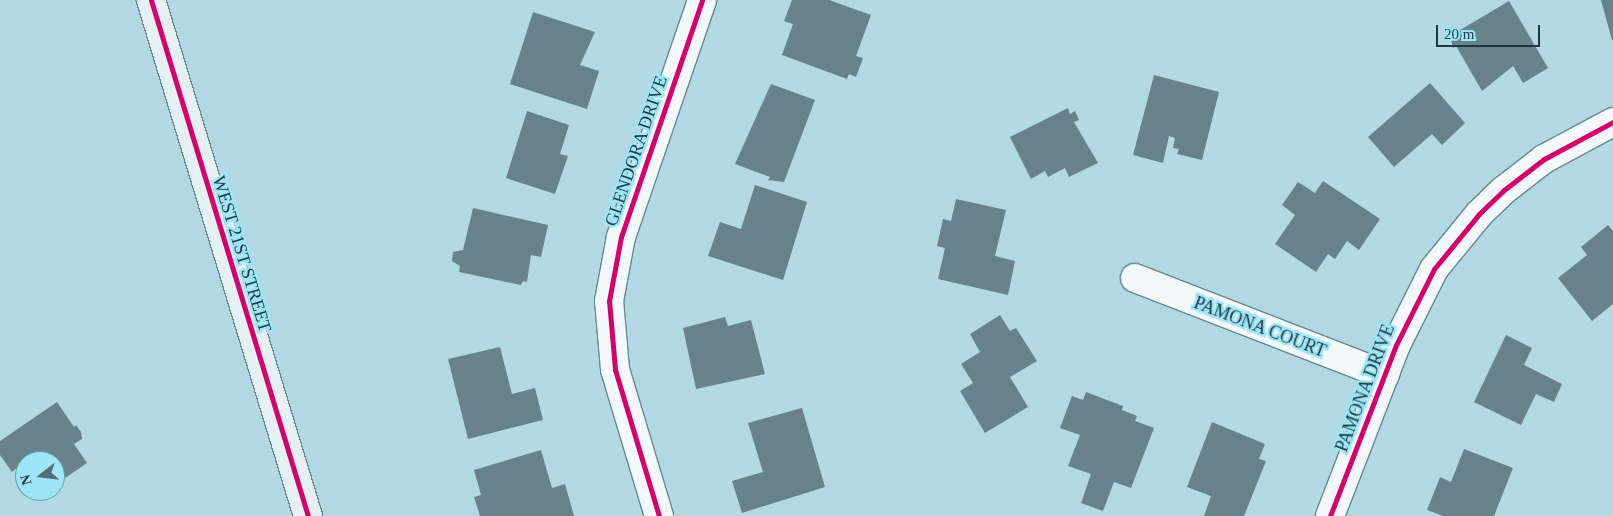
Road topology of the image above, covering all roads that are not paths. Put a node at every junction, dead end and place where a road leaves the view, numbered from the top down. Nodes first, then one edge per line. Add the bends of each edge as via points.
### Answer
1 (151, 0) edge
2 (702, 0) edge
3 (1613, 122) edge
4 (1135, 278) dead end
5 (1386, 375) junction
6 (308, 516) edge
7 (659, 516) edge
8 (1330, 516) edge

1 - 6 street, WEST 21ST STREET
2 - 7 street, GLENDORA DRIVE via 621,237 609,301 610,343
3 - 5 street, PAMONA DRIVE via 1544,159 1479,214 1421,290
4 - 5 street, PAMONA COURT
5 - 8 street, PAMONA DRIVE

